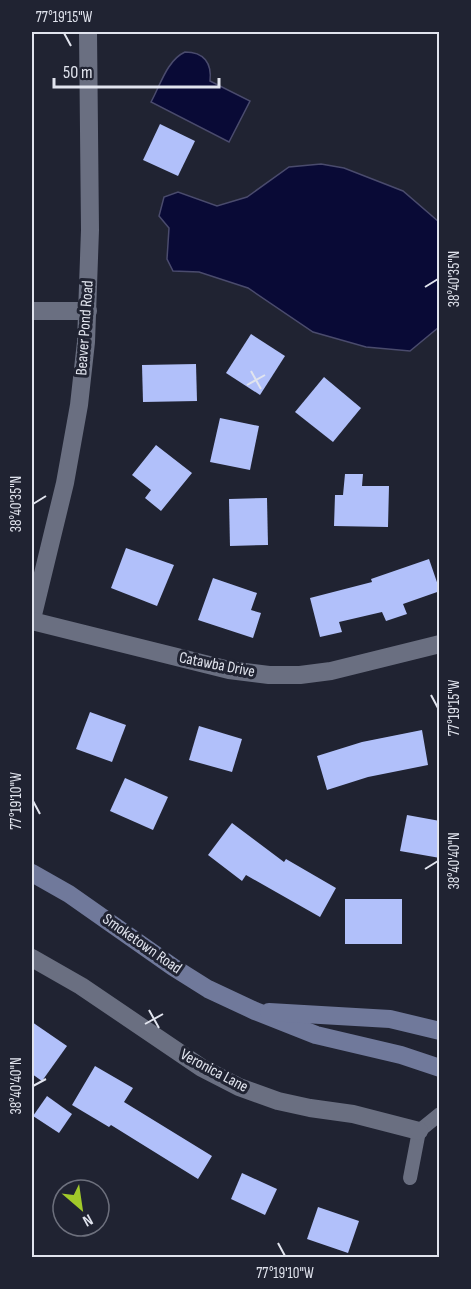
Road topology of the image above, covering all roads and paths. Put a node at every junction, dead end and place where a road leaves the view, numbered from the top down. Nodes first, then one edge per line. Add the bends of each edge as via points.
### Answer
1 (88, 32) edge
2 (32, 311) edge
3 (88, 311) junction
4 (32, 620) edge
5 (440, 644) edge
6 (32, 873) edge
7 (32, 958) edge
8 (255, 1011) junction
9 (440, 1031) edge
10 (440, 1068) edge
11 (440, 1114) edge
12 (419, 1131) junction
13 (410, 1178) dead end

1 - 3 street, Beaver Pond Road
2 - 3 street
3 - 4 street, Beaver Pond Road via 79,405 67,472
4 - 5 street, Catawba Drive via 229,670 269,675 331,671
6 - 8 main road, Smoketown Road via 69,894 173,968
7 - 12 street, Veronica Lane via 81,986 202,1068 239,1087 278,1101
8 - 9 main road, Smoketown Road via 390,1019
8 - 10 main road, Smoketown Road via 316,1035
11 - 12 lane
12 - 13 lane

